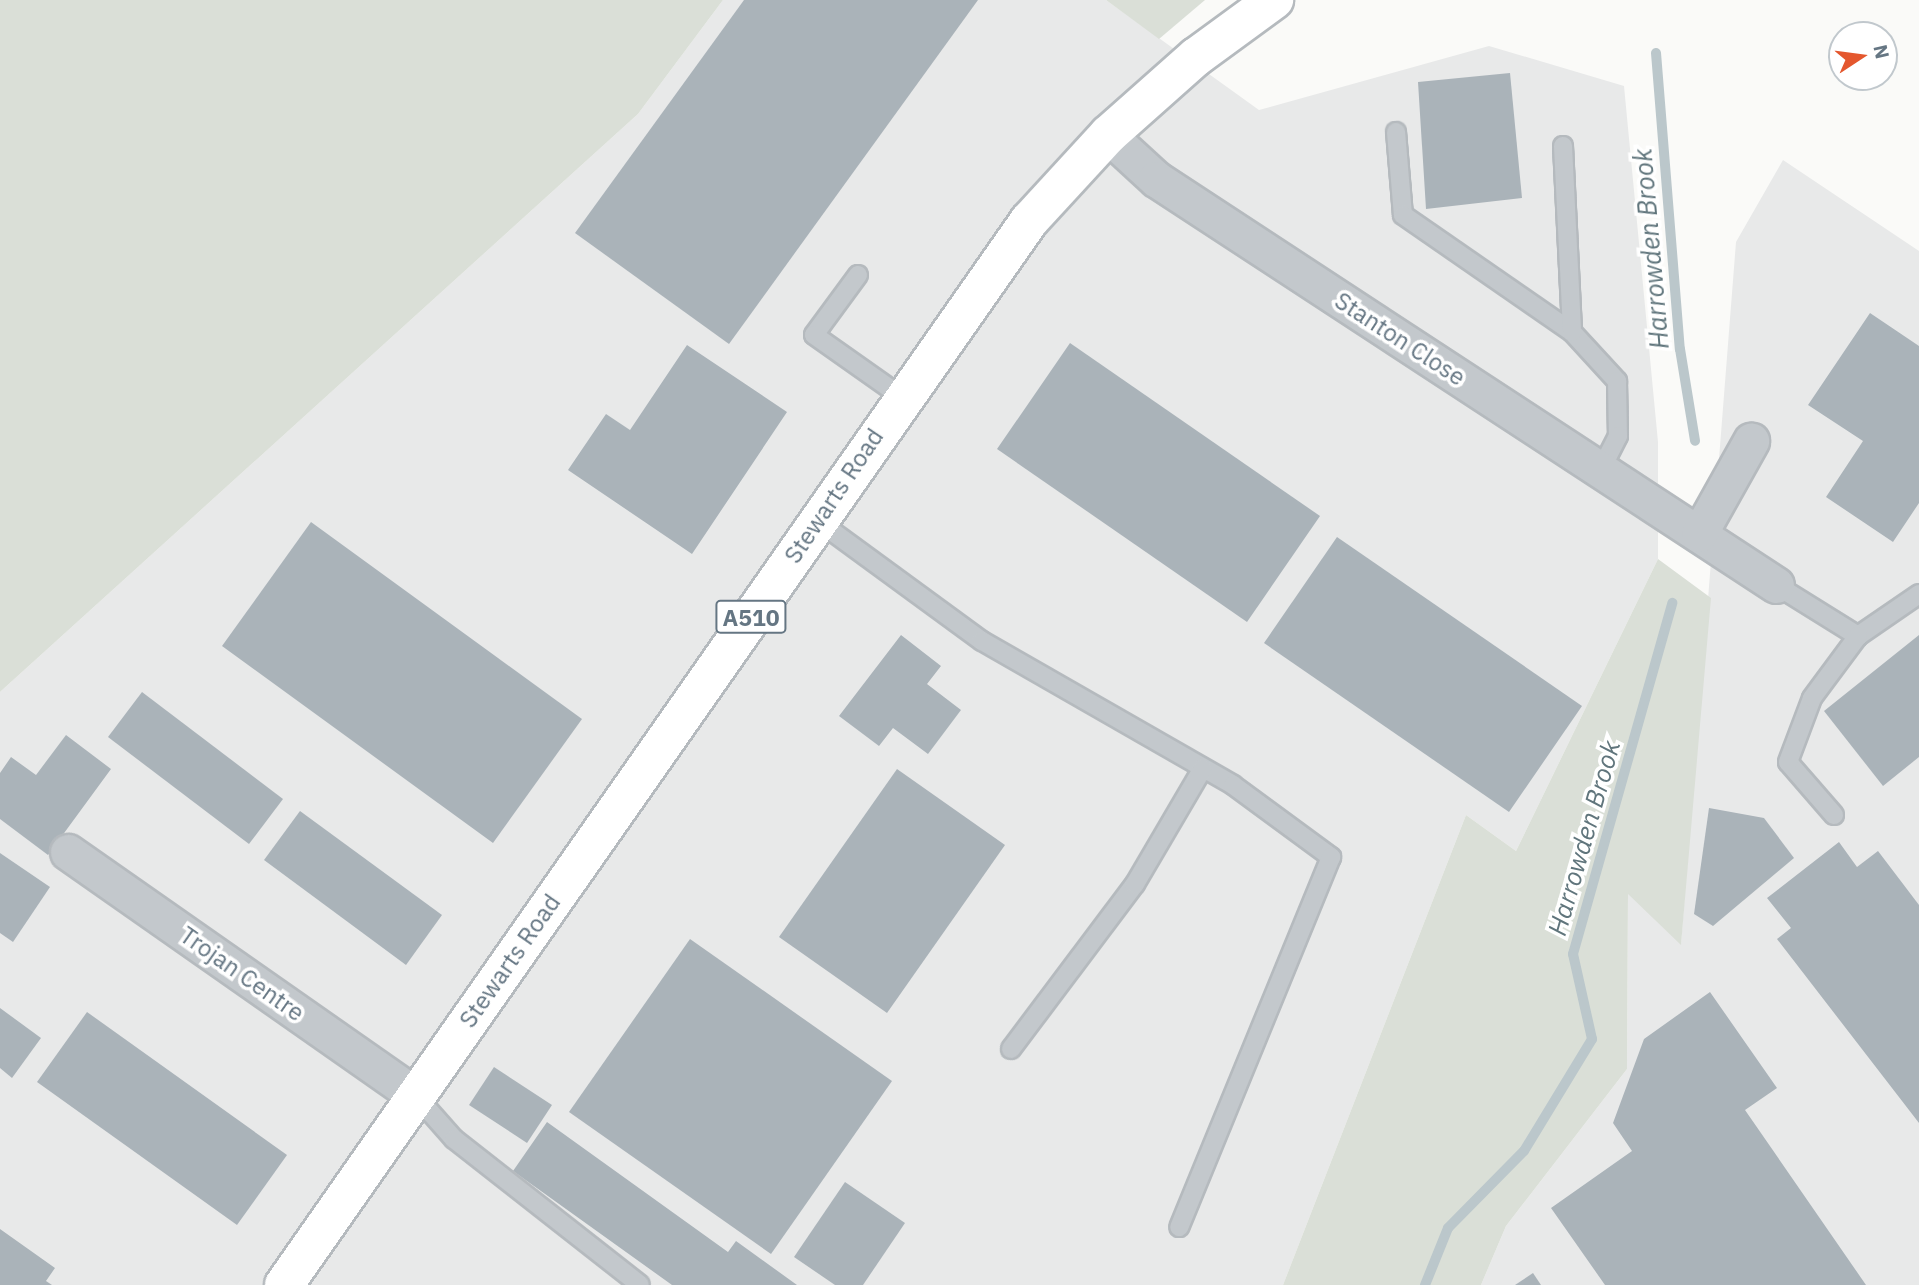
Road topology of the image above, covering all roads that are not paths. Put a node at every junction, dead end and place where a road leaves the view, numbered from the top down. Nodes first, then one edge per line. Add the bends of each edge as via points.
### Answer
1 (1274, 0) edge
2 (1396, 132) dead end
3 (1108, 135) junction
4 (1563, 146) dead end
5 (858, 275) dead end
6 (1572, 332) junction
7 (902, 397) junction
8 (1751, 441) dead end
9 (1601, 470) junction
10 (818, 522) junction
11 (1699, 534) junction
12 (1776, 585) joint
13 (1919, 594) edge
14 (1858, 635) junction
15 (1203, 768) junction
16 (1833, 815) dead end
17 (68, 852) dead end
18 (1012, 1049) dead end
19 (416, 1096) junction
20 (1179, 1227) dead end
21 (284, 1285) edge
22 (640, 1285) edge

1 - 3 main road, Stewarts Road / A510 via 1196,57
2 - 6 lane via 1403,215
3 - 7 main road, Stewarts Road / A510 via 1029,221
3 - 9 street, Stanton Close via 1156,179
4 - 6 lane
5 - 7 lane via 814,335
6 - 9 lane via 1617,381 1618,436
7 - 10 main road, Stewarts Road / A510
8 - 11 street
9 - 11 street, Stanton Close
10 - 15 lane via 982,641
10 - 19 main road, Stewarts Road / A510
11 - 12 street, Stanton Close
12 - 14 lane
13 - 14 lane
14 - 16 lane via 1812,698 1788,762
15 - 18 lane via 1135,884
15 - 20 lane via 1331,857
17 - 19 street, Trojan Centre
19 - 21 main road, Stewarts Road / A510
19 - 22 lane via 454,1139

